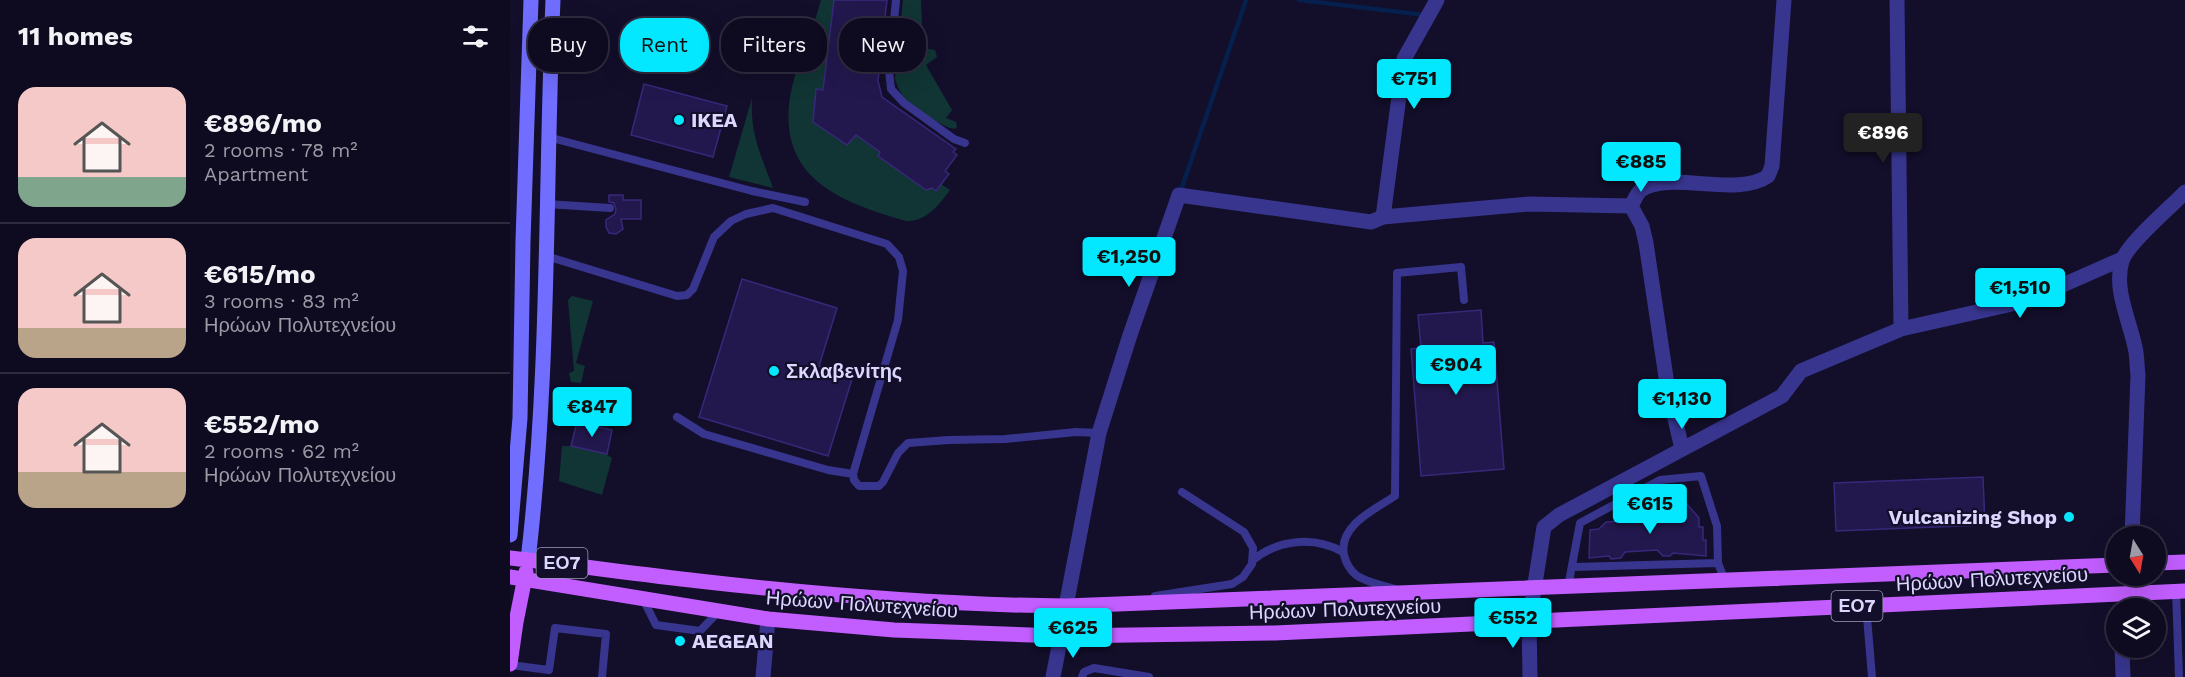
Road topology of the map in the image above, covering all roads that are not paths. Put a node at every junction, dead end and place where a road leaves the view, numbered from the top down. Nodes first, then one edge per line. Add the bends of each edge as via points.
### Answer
1 (531, 0) edge
2 (553, 0) edge
3 (896, 0) edge
4 (1437, 0) edge
5 (1784, 0) edge
6 (1897, 0) edge
7 (548, 137) junction
8 (965, 143) dead end
9 (2185, 192) edge
10 (805, 202) dead end
11 (546, 204) junction
12 (1631, 206) junction
13 (610, 208) dead end
14 (1383, 217) junction
15 (546, 256) junction
16 (2122, 259) junction
17 (1464, 300) dead end
18 (1901, 329) junction
19 (677, 417) dead end
20 (1099, 433) junction
21 (1682, 449) junction
22 (853, 474) junction
23 (1182, 492) dead end
24 (2132, 526) edge
25 (510, 535) edge
26 (1343, 552) junction
27 (510, 558) edge
28 (528, 560) junction
29 (1252, 561) junction
30 (1718, 562) junction
31 (2185, 562) edge
32 (2166, 563) edge
33 (2106, 565) edge
34 (1573, 567) junction
35 (518, 578) edge
36 (1725, 581) junction
37 (1568, 588) junction
38 (1534, 589) junction
39 (2180, 591) edge
40 (1410, 594) junction
41 (642, 598) junction
42 (2142, 598) edge
43 (2106, 601) edge
44 (1097, 605) junction
45 (1866, 605) junction
46 (1066, 606) junction
47 (719, 611) junction
48 (768, 619) junction
49 (1529, 621) junction
50 (1061, 636) junction
51 (2122, 658) edge
52 (510, 665) edge
53 (602, 677) edge
54 (763, 677) edge
55 (1053, 677) edge
56 (1082, 677) edge
57 (1149, 677) edge
58 (1530, 677) edge
59 (1872, 677) edge
60 (2123, 677) edge
61 (2179, 677) edge

1 - 25 main road via 520,418
2 - 7 main road
3 - 8 lane via 891,89 904,103
4 - 14 street via 1404,59
5 - 12 street via 1772,166 1768,176 1750,184 1653,186 1640,191
6 - 18 street
7 - 10 lane
7 - 11 main road
9 - 16 street
11 - 13 lane
11 - 15 main road
12 - 14 street via 1529,204
12 - 21 street via 1646,243 1667,384
14 - 20 street via 1371,222 1179,195
15 - 22 lane via 677,296 687,295 693,289 714,237 730,221 746,214 773,208 887,244 899,257 903,271 898,320
15 - 28 main road via 538,467
16 - 18 street via 2021,302
16 - 24 street via 2122,296 2138,375
17 - 26 lane via 1461,267 1397,273 1395,496 1353,526 1345,538
18 - 21 street via 1801,371 1782,396
19 - 22 lane via 704,434
20 - 22 lane via 908,443 879,486 859,486
20 - 46 street
21 - 38 street via 1570,508 1544,527
23 - 29 lane via 1244,532 1251,543
26 - 29 lane via 1322,543 1299,542 1275,547
26 - 40 lane via 1356,575
27 - 28 main road, Ηρώων Πολυτεχνείου / ΕΟ7
28 - 35 main road, ΕΟ7
28 - 46 main road, Ηρώων Πολυτεχνείου / ΕΟ7 via 787,590 971,604
29 - 44 lane via 1246,574 1230,585
30 - 34 lane
30 - 34 lane via 1717,526 1701,476 1660,480 1580,523
30 - 36 lane
31 - 32 main road
33 - 36 main road, Ηρώων Πολυτεχνείου / ΕΟ7
34 - 37 lane
35 - 41 main road, Ηρώων Πολυτεχνείου / ΕΟ7
35 - 52 main road, ΕΟ7
36 - 37 main road, Ηρώων Πολυτεχνείου / ΕΟ7
37 - 38 main road, Ηρώων Πολυτεχνείου / ΕΟ7
38 - 40 main road, Ηρώων Πολυτεχνείου / ΕΟ7
38 - 49 street
39 - 42 main road, Ηρώων Πολυτεχνείου / ΕΟ7
39 - 61 lane
40 - 44 main road, Ηρώων Πολυτεχνείου / ΕΟ7
41 - 47 main road, Ηρώων Πολυτεχνείου / ΕΟ7
41 - 47 lane via 656,626 700,631
43 - 45 main road, Ηρώων Πολυτεχνείου / ΕΟ7
44 - 46 main road, Ηρώων Πολυτεχνείου / ΕΟ7
45 - 49 main road, Ηρώων Πολυτεχνείου / ΕΟ7
45 - 59 lane
47 - 48 main road, Ηρώων Πολυτεχνείου / ΕΟ7
48 - 50 main road, Ηρώων Πολυτεχνείου / ΕΟ7 via 894,630
48 - 54 street
49 - 50 main road, Ηρώων Πολυτεχνείου / ΕΟ7 via 1275,633
49 - 58 street
50 - 55 street
51 - 60 street
52 - 53 lane via 549,670 555,628 606,634
56 - 57 lane via 1094,668

